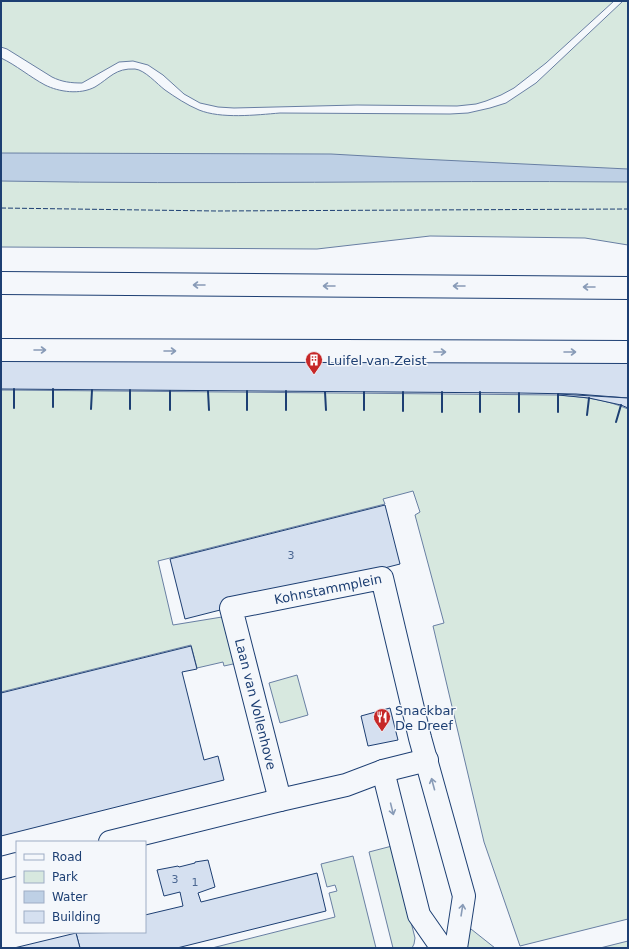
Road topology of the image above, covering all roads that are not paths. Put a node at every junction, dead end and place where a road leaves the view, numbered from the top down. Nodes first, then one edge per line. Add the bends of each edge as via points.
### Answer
1 (1, 283) edge
2 (628, 288) edge
3 (1, 350) edge
4 (628, 352) edge
5 (231, 608) joint
6 (427, 760) junction
7 (383, 771) junction
8 (280, 800) junction
9 (114, 841) edge
10 (16, 864) edge
11 (1, 868) edge
12 (442, 948) edge
13 (456, 948) edge

2 -> 1 main road
3 -> 4 main road
5 - 6 main road, Kohnstammplein via 382,578
5 - 8 main road, Laan van Vollenhove
6 - 7 main road
13 -> 6 main road via 464,896
7 - 8 main road via 346,785
7 -> 12 main road via 419,915
8 - 9 main road
10 - 11 main road

